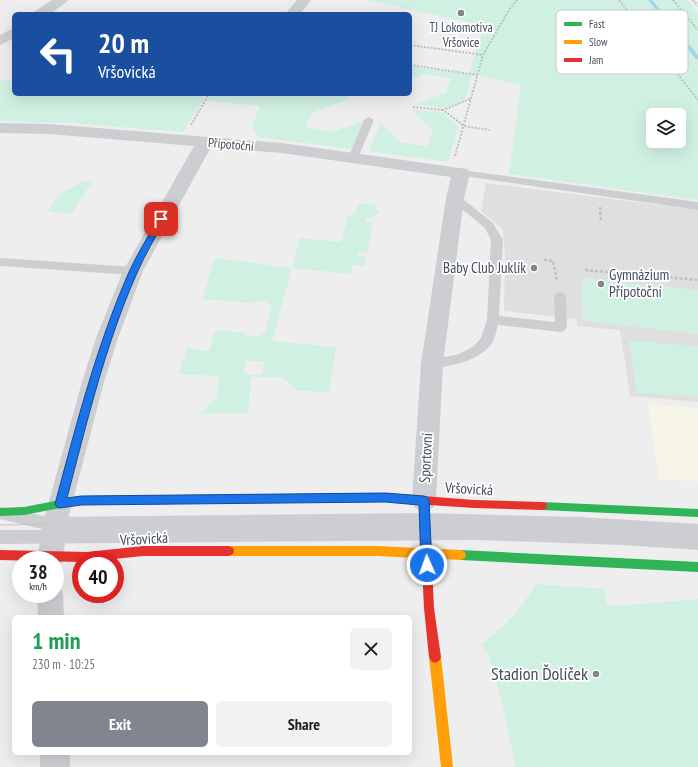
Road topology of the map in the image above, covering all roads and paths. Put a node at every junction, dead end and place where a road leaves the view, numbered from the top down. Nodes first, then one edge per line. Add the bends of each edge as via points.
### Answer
1 (62, 0) edge
2 (304, 0) edge
3 (516, 0) edge
4 (620, 0) edge
5 (673, 0) edge
6 (693, 0) edge
7 (698, 6) edge
8 (628, 10) edge
9 (681, 10) edge
10 (43, 12) edge
11 (294, 12) edge
12 (688, 18) edge
13 (698, 30) edge
14 (12, 33) edge
15 (0, 41) edge
16 (412, 45) edge
17 (483, 55) junction
18 (412, 65) edge
19 (678, 74) edge
20 (477, 75) junction
21 (208, 96) edge
22 (471, 99) junction
23 (698, 100) edge
24 (413, 107) dead end
25 (443, 110) junction
26 (372, 120) dead end
27 (464, 126) junction
28 (0, 128) edge
29 (490, 130) dead end
30 (181, 140) junction
31 (205, 142) junction
32 (357, 159) junction
33 (456, 173) junction
34 (455, 198) junction
35 (698, 206) edge
36 (544, 260) dead end
37 (0, 262) edge
38 (553, 264) dead end
39 (585, 270) dead end
40 (133, 272) junction
41 (698, 280) edge
42 (560, 296) dead end
43 (494, 320) junction
44 (432, 364) junction
45 (0, 513) edge
46 (698, 513) edge
47 (425, 518) junction
48 (698, 531) edge
49 (0, 537) edge
50 (49, 539) edge
51 (698, 543) edge
52 (426, 553) junction
53 (0, 555) edge
54 (0, 563) edge
55 (698, 567) edge
56 (50, 603) edge
57 (51, 615) edge
58 (55, 755) edge
59 (55, 767) edge
60 (447, 767) edge

1 - 10 street
2 - 11 street
3 - 17 path
4 - 8 path
5 - 9 path
6 - 7 path
12 - 13 path
14 - 15 street
16 - 17 path
17 - 20 path
18 - 20 path
19 - 23 path
20 - 22 path
21 - 30 path
22 - 25 path
22 - 27 path
24 - 25 path
25 - 27 path
26 - 32 lane
27 - 29 path
27 - 33 path
28 - 30 street, Přípotoční via 49,129
30 - 31 street, Přípotoční
31 - 32 street, Přípotoční via 282,148
31 - 40 street
32 - 33 street, Přípotoční
33 - 34 street, Sportovní
33 - 35 lane
34 - 43 lane via 489,226 497,240
34 - 44 street, Sportovní
36 - 38 path via 553,261
37 - 40 lane
39 - 41 path
40 - 50 street via 93,382
42 - 43 lane via 561,327
43 - 44 lane via 487,340 478,349 462,358
44 - 47 street, Sportovní
45 - 50 lane via 39,523
45 - 50 main road, Vršovická via 24,511
46 - 47 main road, Vršovická
47 - 48 lane
47 - 50 lane
47 - 50 main road, Vršovická via 385,498 81,500
47 - 51 lane via 549,534
47 - 52 main road, Sportovní
49 - 50 lane
50 - 52 main road, Vršovická via 87,557 143,552
50 - 53 main road, Vršovická
50 - 54 street
52 - 55 main road, Vršovická
52 - 60 main road, Sportovní via 429,608
56 - 57 street
58 - 59 street

